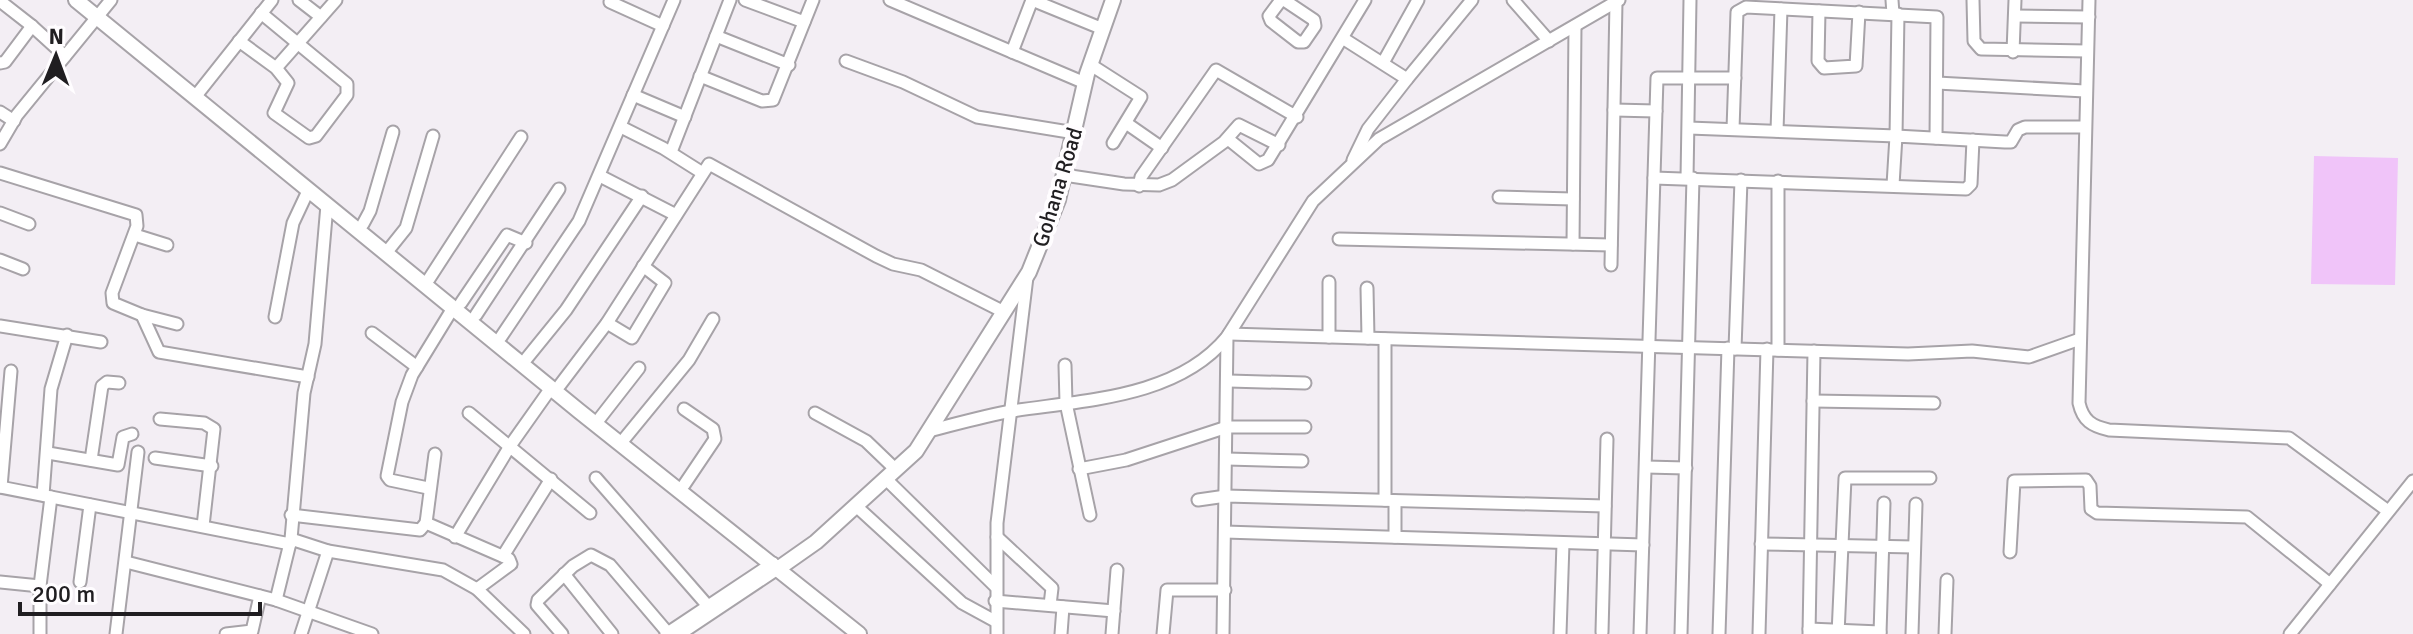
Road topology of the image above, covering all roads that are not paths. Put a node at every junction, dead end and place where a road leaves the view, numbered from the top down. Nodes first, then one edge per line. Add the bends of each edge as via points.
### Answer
1 (76, 0) edge
2 (89, 0) edge
3 (272, 0) edge
4 (299, 0) edge
5 (336, 0) edge
6 (674, 0) edge
7 (730, 0) edge
8 (745, 0) edge
9 (813, 0) edge
10 (1032, 0) edge
11 (1113, 0) edge
12 (1365, 0) edge
13 (1418, 0) edge
14 (1472, 0) edge
15 (1513, 0) edge
16 (1690, 0) edge
17 (1892, 0) edge
18 (1973, 0) edge
19 (2015, 0) edge
20 (2089, 0) edge
21 (0, 1) edge
22 (898, 1) edge
23 (1618, 1) edge
24 (610, 2) dead end
25 (1746, 4) edge
26 (1776, 6) edge
27 (103, 9) edge
28 (1819, 11) junction
29 (1859, 12) junction
30 (261, 13) junction
31 (1896, 14) junction
32 (2015, 16) junction
33 (321, 17) junction
34 (2089, 17) junction
35 (804, 22) junction
36 (32, 26) junction
37 (663, 26) junction
38 (1575, 26) junction
39 (1103, 29) junction
40 (716, 36) junction
41 (1344, 39) junction
42 (239, 41) junction
43 (1549, 41) junction
44 (298, 44) junction
45 (2087, 51) junction
46 (1012, 52) junction
47 (2013, 52) junction
48 (65, 56) junction
49 (846, 61) dead end
50 (1384, 61) junction
51 (0, 63) edge
52 (789, 65) junction
53 (1091, 65) junction
54 (276, 68) junction
55 (700, 76) junction
56 (1691, 77) junction
57 (1735, 78) junction
58 (1407, 79) junction
59 (1085, 83) junction
60 (1937, 83) junction
61 (2085, 91) junction
62 (198, 94) junction
63 (633, 95) junction
64 (1614, 110) junction
65 (1656, 111) junction
66 (0, 112) edge
67 (685, 117) junction
68 (1297, 117) junction
69 (14, 121) junction
70 (1126, 123) junction
71 (621, 127) junction
72 (2084, 127) junction
73 (1689, 128) junction
74 (1733, 129) junction
75 (1777, 131) junction
76 (393, 132) dead end
77 (1075, 133) junction
78 (433, 136) dead end
79 (1896, 136) junction
80 (521, 137) dead end
81 (1936, 138) junction
82 (1228, 139) junction
83 (1973, 140) junction
84 (1113, 143) dead end
85 (0, 144) edge
86 (1279, 145) junction
87 (1162, 148) junction
88 (671, 152) junction
89 (1353, 161) junction
90 (701, 172) junction
91 (0, 173) edge
92 (1064, 175) junction
93 (600, 176) junction
94 (1654, 178) junction
95 (1690, 178) junction
96 (1741, 180) junction
97 (1778, 181) junction
98 (1893, 185) junction
99 (1139, 186) junction
100 (559, 189) dead end
101 (308, 191) junction
102 (642, 196) junction
103 (1499, 197) dead end
104 (1573, 199) junction
105 (335, 208) junction
106 (0, 213) edge
107 (676, 215) junction
108 (29, 224) dead end
109 (363, 224) junction
110 (135, 235) junction
111 (1339, 239) dead end
112 (526, 243) junction
113 (1573, 244) junction
114 (167, 245) dead end
115 (1611, 245) junction
116 (388, 250) junction
117 (0, 260) edge
118 (1611, 265) dead end
119 (643, 266) junction
120 (23, 269) dead end
121 (1027, 275) junction
122 (429, 279) junction
123 (1329, 282) dead end
124 (1367, 288) dead end
125 (457, 306) junction
126 (1004, 312) junction
127 (142, 315) junction
128 (476, 315) junction
129 (275, 317) dead end
130 (713, 319) dead end
131 (607, 323) junction
132 (177, 324) dead end
133 (0, 326) edge
134 (372, 333) dead end
135 (67, 335) junction
136 (1228, 336) junction
137 (501, 337) junction
138 (1329, 337) junction
139 (1368, 338) junction
140 (1385, 339) junction
141 (2080, 339) junction
142 (101, 342) dead end
143 (1649, 346) junction
144 (1690, 347) junction
145 (1731, 348) junction
146 (1772, 350) junction
147 (1814, 351) junction
148 (527, 358) junction
149 (1065, 365) dead end
150 (417, 367) junction
151 (639, 368) dead end
152 (11, 371) dead end
153 (308, 377) junction
154 (1229, 381) junction
155 (119, 383) dead end
156 (1305, 383) dead end
157 (555, 387) junction
158 (1813, 401) junction
159 (1066, 403) junction
160 (1934, 403) dead end
161 (684, 409) dead end
162 (1009, 412) junction
163 (469, 413) dead end
164 (815, 413) dead end
165 (600, 418) junction
166 (160, 419) dead end
167 (1227, 427) junction
168 (1305, 427) dead end
169 (132, 434) dead end
170 (924, 436) junction
171 (625, 438) junction
172 (1607, 439) dead end
173 (510, 446) junction
174 (138, 452) dead end
175 (48, 453) junction
176 (435, 454) dead end
177 (155, 458) dead end
178 (1227, 459) junction
179 (91, 460) junction
180 (1302, 461) dead end
181 (212, 466) junction
182 (1646, 467) junction
183 (1686, 468) junction
184 (1079, 469) junction
185 (889, 472) junction
186 (596, 478) dead end
187 (1930, 478) dead end
188 (551, 479) junction
189 (2413, 481) edge
190 (684, 485) junction
191 (0, 487) edge
192 (428, 488) junction
193 (47, 496) junction
194 (1226, 496) junction
195 (1198, 500) dead end
196 (1390, 500) junction
197 (1884, 503) dead end
198 (1916, 504) dead end
199 (90, 505) junction
200 (856, 506) junction
201 (1605, 506) junction
202 (2388, 511) junction
203 (133, 512) junction
204 (590, 513) dead end
205 (291, 515) junction
206 (1090, 515) dead end
207 (426, 523) junction
208 (203, 526) junction
209 (1225, 532) junction
210 (455, 537) junction
211 (997, 537) junction
212 (1395, 537) junction
213 (291, 541) junction
214 (1563, 543) junction
215 (1604, 544) junction
216 (1761, 544) junction
217 (1643, 545) junction
218 (1810, 545) junction
219 (1842, 546) junction
220 (1882, 547) junction
221 (1914, 547) junction
222 (328, 551) junction
223 (2010, 552) dead end
224 (503, 556) junction
225 (126, 562) junction
226 (773, 564) junction
227 (1117, 570) dead end
228 (564, 574) junction
229 (1947, 580) dead end
230 (0, 582) edge
231 (80, 582) dead end
232 (2330, 584) junction
233 (40, 586) junction
234 (995, 586) junction
235 (477, 589) junction
236 (1225, 590) junction
237 (260, 596) junction
238 (276, 600) junction
239 (995, 601) junction
240 (1050, 605) junction
241 (708, 606) junction
242 (1063, 607) junction
243 (1114, 611) junction
244 (307, 612) junction
245 (996, 628) edge
246 (1602, 632) edge
247 (1809, 632) edge
248 (1838, 632) edge
249 (1880, 633) edge
250 (40, 634) edge
251 (116, 634) edge
252 (226, 634) edge
253 (301, 634) edge
254 (372, 634) edge
255 (524, 634) edge
256 (562, 634) edge
257 (612, 634) edge
258 (671, 634) edge
259 (859, 634) edge
260 (1061, 634) edge
261 (1112, 634) edge
262 (1163, 634) edge
263 (1223, 634) edge
264 (1560, 634) edge
265 (1640, 634) edge
266 (1681, 634) edge
267 (1719, 634) edge
268 (1759, 634) edge
269 (1912, 634) edge
270 (1945, 634) edge
271 (2290, 634) edge

1 - 27 main road
2 - 27 main road
3 - 30 street
4 - 33 street
5 - 33 street
6 - 37 street
7 - 40 street
8 - 35 street
9 - 35 street
10 - 39 street
10 - 46 street
11 - 39 main road, Gohana Road
12 - 41 street
13 - 50 street
14 - 58 street
15 - 43 street
16 - 56 street
17 - 31 street
18 - 47 street via 1976,46
19 - 32 street
20 - 34 street
21 - 36 street
22 - 46 street
23 - 38 street
23 - 64 street
24 - 37 street
25 - 26 street
25 - 57 street via 1737,12
26 - 28 street
26 - 75 street
27 - 48 street
27 - 62 main road
28 - 29 street
28 - 29 street via 1818,61 1824,68 1856,66
29 - 31 street
30 - 42 street
30 - 44 street
31 - 60 street via 1937,17
31 - 79 street
32 - 34 street
32 - 47 street
33 - 44 street
34 - 45 street
35 - 52 street
36 - 48 street
36 - 51 street
37 - 63 street
38 - 43 street
38 - 104 street
39 - 53 main road, Gohana Road
40 - 52 street
40 - 55 street
41 - 50 street
41 - 68 street
42 - 54 street
42 - 62 street
43 - 89 street via 1379,139
44 - 54 street
44 - 54 street via 348,88 313,138 274,113 288,83
45 - 47 street
45 - 61 street
46 - 59 street
48 - 69 street
49 - 77 street via 977,117
50 - 58 street
52 - 55 street via 776,98 767,101
53 - 59 main road, Gohana Road
53 - 70 street via 1140,93
55 - 67 street
56 - 57 street
56 - 65 street via 1658,77
56 - 73 street
57 - 74 street
58 - 89 street via 1368,129
59 - 77 main road, Gohana Road
60 - 61 street
60 - 81 street
61 - 72 street
62 - 101 main road
62 - 105 main road
63 - 67 street
63 - 71 street
64 - 65 street
64 - 115 street
65 - 94 street
66 - 69 street
67 - 88 street
68 - 86 street
68 - 87 street via 1216,70
69 - 85 street
70 - 84 street
70 - 87 street
71 - 88 street
71 - 93 street
72 - 83 street via 2025,127 2011,142
72 - 141 street
73 - 74 street
73 - 95 street
74 - 75 street
75 - 79 street
76 - 109 street
77 - 92 main road, Gohana Road
78 - 116 street via 406,228
79 - 81 street
79 - 98 street
80 - 122 street
81 - 83 street
82 - 86 street via 1239,125
82 - 86 street via 1259,164
82 - 99 street via 1172,180
83 - 98 street via 1970,188
87 - 99 street
88 - 90 street
89 - 136 street via 1313,201
90 - 107 street
90 - 126 street via 716,165 876,256 921,270
91 - 110 street via 132,212 138,219
92 - 99 street
92 - 121 main road, Gohana Road via 1047,233
93 - 102 street
93 - 137 street via 579,221
94 - 95 street
94 - 143 street
95 - 96 street
95 - 144 street
96 - 97 street
96 - 145 street
97 - 98 street
97 - 146 street
100 - 112 street
101 - 105 main road
101 - 129 street via 293,223
102 - 107 street
102 - 148 street via 566,310
103 - 104 street
104 - 113 street
105 - 109 main road
105 - 116 main road
105 - 153 street
106 - 108 street
107 - 119 street
109 - 116 main road
110 - 114 street
110 - 127 street via 112,299
111 - 113 street
112 - 125 street via 507,235
112 - 128 street
113 - 115 street
115 - 118 street
116 - 122 main road
116 - 125 main road
117 - 120 street
119 - 131 street
119 - 131 street via 663,279 665,288 643,324 632,338
121 - 126 main road, Gohana Road
121 - 162 street
122 - 125 main road
123 - 138 street
124 - 139 street
125 - 128 main road
125 - 150 street
125 - 157 main road
126 - 170 main road, Gohana Road
127 - 132 street
127 - 153 street via 159,352
128 - 137 main road
130 - 171 street via 689,360
131 - 157 street
133 - 135 street
134 - 150 street
135 - 142 street
135 - 175 street via 51,389
136 - 138 street
136 - 154 street
136 - 159 street via 1181,375
137 - 148 main road
138 - 139 street
139 - 140 street
140 - 143 street
140 - 196 street
141 - 147 street via 2029,357 1986,351
141 - 202 street via 2079,403 2084,419 2093,426 2289,438
143 - 144 street
143 - 182 street
144 - 145 street
144 - 183 street
145 - 146 street
145 - 267 street
146 - 147 street
146 - 216 street
147 - 158 street
148 - 157 main road
149 - 159 street
150 - 192 street via 402,402 387,478
151 - 165 street
152 - 191 street
153 - 205 street
154 - 156 street
154 - 167 street
155 - 179 street via 102,386
157 - 165 main road
157 - 173 street
157 - 226 main road
158 - 160 street
158 - 218 street
159 - 162 street
159 - 184 street
161 - 190 street via 713,429 715,439
162 - 170 street
162 - 211 street
163 - 173 street
164 - 185 street via 866,441
165 - 171 main road
166 - 181 street via 204,423 214,429
167 - 168 street
167 - 178 street
167 - 184 street via 1126,460
169 - 179 street via 123,437 121,464
170 - 185 main road, Gohana Road
171 - 190 main road
172 - 201 street
173 - 188 street
173 - 210 street
174 - 203 street
175 - 179 street
175 - 193 street
176 - 192 street
177 - 181 street
178 - 180 street
178 - 194 street
181 - 208 street
182 - 183 street
182 - 217 street
183 - 266 street
184 - 206 street
185 - 200 main road
185 - 226 main road
185 - 234 street
186 - 241 street
187 - 219 street via 1847,477
188 - 204 street
188 - 224 street
189 - 202 street
190 - 226 main road
191 - 193 street
192 - 207 street
193 - 199 street
193 - 233 street
194 - 195 street
194 - 196 street
194 - 209 street
196 - 201 street
196 - 212 street
197 - 220 street
198 - 221 street
199 - 203 street
199 - 231 street
200 - 226 main road
200 - 245 street
201 - 215 street
202 - 232 street
203 - 208 street
203 - 225 street
205 - 207 street via 420,530
205 - 213 street
207 - 210 street
208 - 213 street
209 - 212 street
209 - 236 street
210 - 224 street
211 - 234 street
211 - 240 street via 1052,588
212 - 214 street
213 - 222 street
213 - 238 street
214 - 215 street
214 - 264 street
215 - 217 street
215 - 246 street
216 - 218 street
216 - 268 street
217 - 265 street
218 - 219 street
218 - 247 street
219 - 220 street
219 - 248 street
220 - 221 street
220 - 249 street
221 - 269 street
222 - 235 street via 433,566
222 - 244 street
223 - 232 street via 2014,481 2086,480 2091,509 2097,513 2251,518
224 - 235 street via 511,564
225 - 237 street
225 - 251 street
226 - 241 street
226 - 258 street
226 - 259 main road
227 - 243 street
228 - 256 street via 537,605
228 - 257 street
228 - 258 street via 585,557 598,557
229 - 270 street
230 - 233 street
232 - 271 street
233 - 250 street
234 - 239 street
235 - 255 street
236 - 262 street via 1167,590
236 - 263 street
237 - 238 street
237 - 252 street via 252,631
238 - 244 street
239 - 240 street
239 - 245 street
240 - 242 street
241 - 258 street
242 - 243 street
242 - 260 street
243 - 261 street
244 - 253 street
244 - 254 street
247 - 248 street
248 - 249 street

